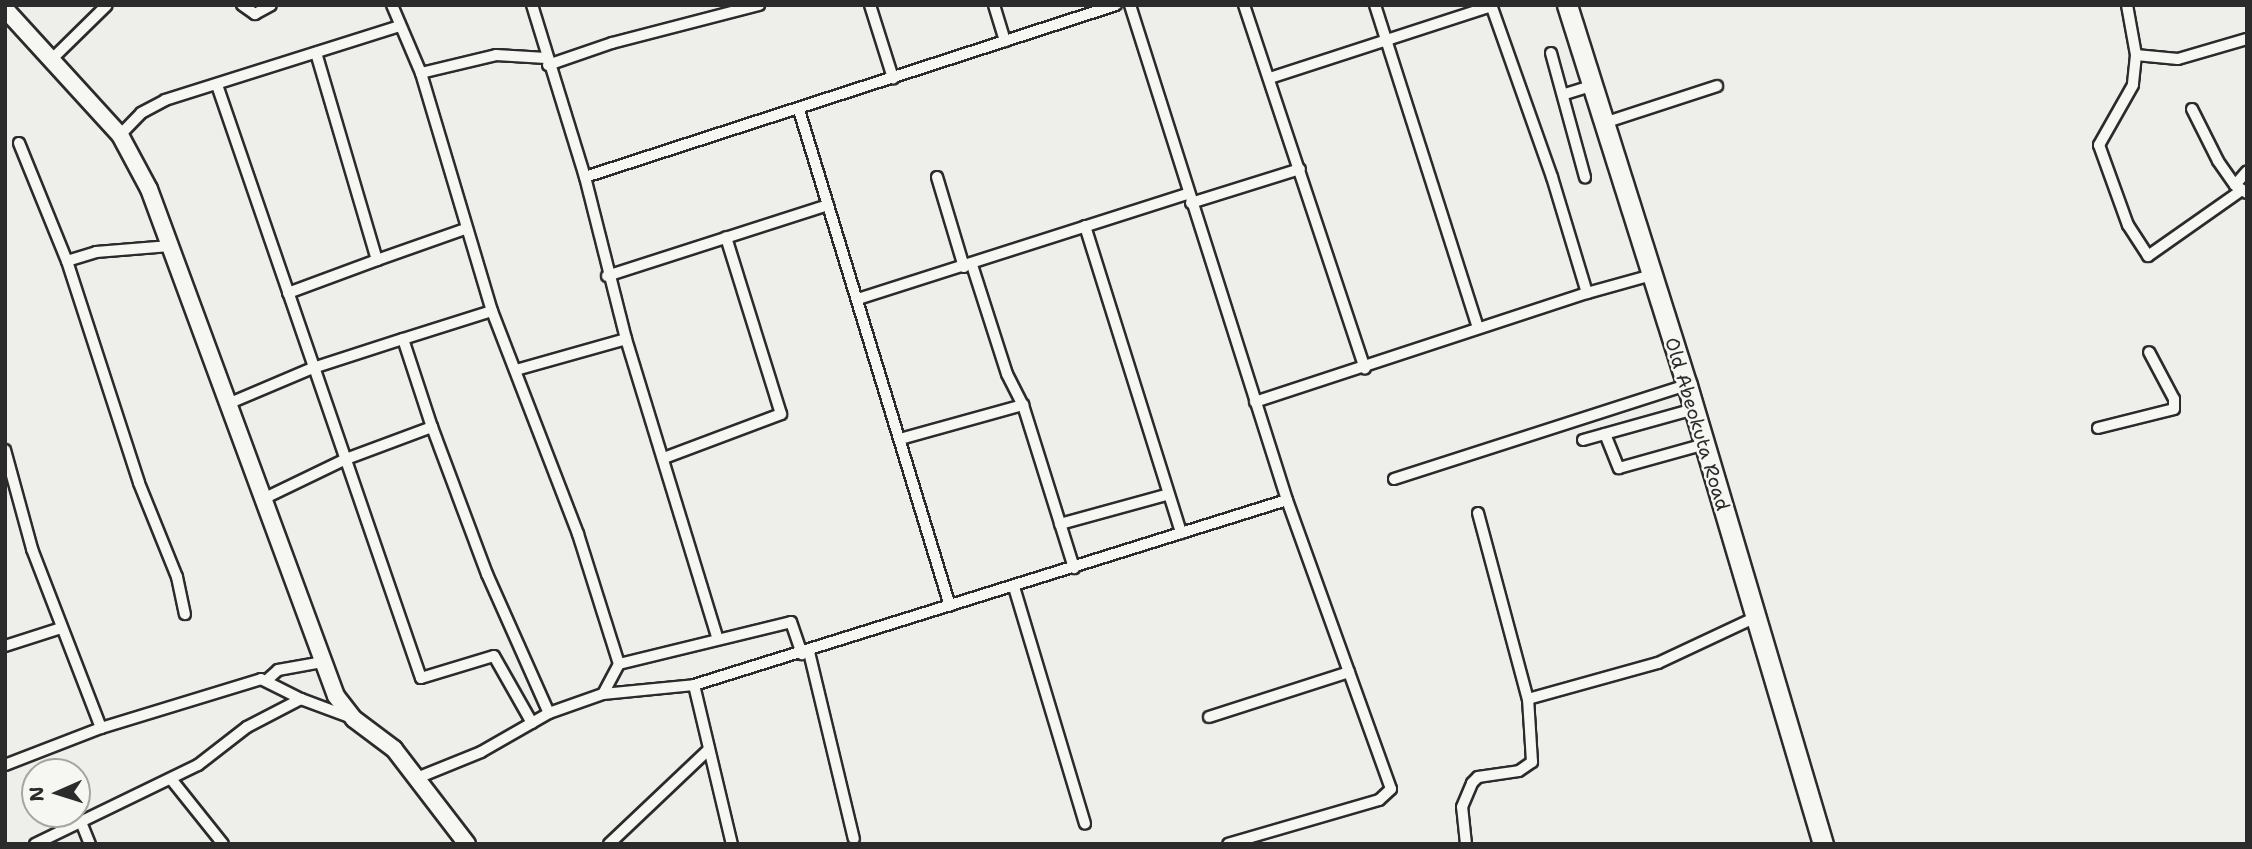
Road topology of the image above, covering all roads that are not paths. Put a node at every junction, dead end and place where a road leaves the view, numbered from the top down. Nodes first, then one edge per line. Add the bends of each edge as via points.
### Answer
1 (107, 5) edge
2 (242, 5) edge
3 (271, 5) edge
4 (392, 5) edge
5 (532, 5) edge
6 (760, 5) edge
7 (870, 5) edge
8 (994, 5) edge
9 (1116, 5) edge
10 (1130, 5) edge
11 (1244, 5) edge
12 (1376, 5) edge
13 (1567, 5) edge
14 (2127, 5) edge
15 (1491, 6) edge
16 (5, 9) edge
17 (400, 26) junction
18 (2247, 39) edge
19 (1005, 41) junction
20 (1387, 42) junction
21 (316, 53) junction
22 (1551, 53) dead end
23 (2136, 55) junction
24 (51, 60) junction
25 (547, 62) junction
26 (421, 73) junction
27 (893, 78) junction
28 (1270, 78) junction
29 (217, 85) junction
30 (1592, 86) junction
31 (1717, 86) dead end
32 (1565, 94) junction
33 (2192, 109) dead end
34 (799, 110) junction
35 (1604, 123) junction
36 (120, 135) junction
37 (19, 143) dead end
38 (1300, 169) junction
39 (2247, 171) edge
40 (585, 177) junction
41 (937, 177) dead end
42 (1586, 177) dead end
43 (2241, 190) edge
44 (1190, 198) junction
45 (828, 205) junction
46 (1085, 226) junction
47 (465, 229) junction
48 (726, 237) junction
49 (170, 246) junction
50 (377, 260) junction
51 (67, 261) junction
52 (968, 266) junction
53 (1652, 275) junction
54 (607, 276) junction
55 (288, 293) junction
56 (1587, 293) junction
57 (858, 299) junction
58 (492, 311) junction
59 (1478, 328) junction
60 (626, 339) junction
61 (403, 340) junction
62 (2149, 352) dead end
63 (313, 368) junction
64 (1364, 368) junction
65 (516, 370) junction
66 (1687, 385) junction
67 (1255, 402) junction
68 (230, 403) junction
69 (1023, 405) junction
70 (1694, 409) junction
71 (432, 427) junction
72 (2098, 428) dead end
73 (1605, 434) junction
74 (900, 439) junction
75 (1583, 440) dead end
76 (1705, 444) junction
77 (5, 450) edge
78 (664, 458) junction
79 (346, 459) junction
80 (1394, 479) dead end
81 (1166, 495) junction
82 (263, 499) junction
83 (1287, 500) junction
84 (1478, 513) dead end
85 (1060, 524) junction
86 (1181, 533) junction
87 (1074, 568) junction
88 (1014, 587) junction
89 (950, 606) junction
90 (185, 614) dead end
91 (1754, 618) junction
92 (61, 628) junction
93 (717, 637) junction
94 (5, 646) edge
95 (805, 653) junction
96 (323, 662) junction
97 (619, 664) junction
98 (1349, 672) junction
99 (267, 680) junction
100 (694, 685) junction
101 (603, 694) junction
102 (301, 699) junction
103 (1528, 699) junction
104 (550, 713) junction
105 (1209, 717) dead end
106 (354, 719) junction
107 (532, 723) junction
108 (101, 728) junction
109 (709, 750) junction
110 (5, 765) edge
111 (417, 778) junction
112 (171, 779) junction
113 (91, 817) edge
114 (1085, 824) dead end
115 (68, 828) edge
116 (854, 839) dead end
117 (35, 844) edge
118 (223, 844) edge
119 (467, 844) edge
120 (609, 844) edge
121 (732, 844) edge
122 (1228, 844) edge
123 (1466, 844) edge
124 (1823, 844) edge

1 - 24 street
2 - 3 street via 255,14
4 - 17 street
5 - 25 street
6 - 25 street
7 - 27 street
8 - 19 street
9 - 19 street
10 - 44 street
11 - 28 street
12 - 20 street
13 - 30 highway, Old Abeokuta Road
14 - 23 street
15 - 20 street
15 - 56 street via 1552,177
16 - 24 street
17 - 21 street
17 - 26 street
18 - 23 street via 2178,59
19 - 27 street
20 - 28 street
20 - 59 street
21 - 29 street
21 - 50 street
22 - 32 street
23 - 43 street via 2129,97 2113,114 2099,145 2128,225 2148,256
24 - 36 street
25 - 26 street via 495,55
25 - 40 street
26 - 47 street
27 - 34 street
28 - 38 street
29 - 36 street via 165,100 141,113
29 - 55 street
30 - 32 street
30 - 35 highway, Old Abeokuta Road
31 - 35 street
32 - 42 street
33 - 43 street
34 - 40 street
34 - 45 street
35 - 53 highway, Old Abeokuta Road
36 - 49 street via 149,189
37 - 51 street
38 - 44 street
38 - 64 street
39 - 43 street
40 - 54 street
41 - 52 street
44 - 46 street
44 - 67 street
45 - 48 street
45 - 57 street
46 - 52 street
46 - 81 street
47 - 50 street
47 - 58 street
48 - 54 street
48 - 78 street via 781,414
49 - 51 street via 96,252
49 - 68 street
50 - 55 street
51 - 90 street via 139,483 177,578
52 - 57 street
52 - 69 street
53 - 56 street
53 - 66 highway, Old Abeokuta Road
54 - 60 street
55 - 63 street
56 - 59 street
57 - 74 street
58 - 61 street
58 - 65 street
59 - 64 street
60 - 65 street
60 - 78 street
61 - 63 street
61 - 71 street
62 - 72 street via 2174,399 2174,410
63 - 68 street
63 - 79 street
64 - 67 street
65 - 97 street via 578,534
66 - 70 highway, Old Abeokuta Road
66 - 80 street
67 - 83 street
68 - 82 street
69 - 74 street
69 - 85 street
70 - 73 street
70 - 76 highway, Old Abeokuta Road
71 - 79 street
71 - 104 street via 492,586
73 - 75 street
73 - 76 street via 1619,468
74 - 89 street
76 - 91 highway, Old Abeokuta Road
77 - 92 street via 32,549
78 - 93 street
79 - 82 street
79 - 107 street via 421,678 494,656
81 - 85 street
81 - 86 street
82 - 96 street
83 - 86 street
83 - 98 street
84 - 103 street
85 - 87 street
86 - 87 street
87 - 88 street
88 - 89 street
88 - 114 street
89 - 95 street
91 - 103 street via 1658,663
91 - 124 highway, Old Abeokuta Road
92 - 94 street
92 - 108 street
93 - 95 street via 791,622
93 - 97 street
95 - 100 street
95 - 116 street
96 - 99 street via 278,670
96 - 106 street via 336,696
97 - 101 street
98 - 105 street
98 - 122 street via 1390,794
99 - 102 street
99 - 108 street
100 - 101 street
100 - 109 street
101 - 104 street
102 - 106 street
102 - 112 street via 247,727 223,748
103 - 123 street via 1532,762 1518,771 1478,777 1472,783 1462,807
104 - 107 street
106 - 111 street via 386,741
107 - 111 street
108 - 110 street
109 - 120 street
109 - 121 street
111 - 119 street
112 - 113 street
112 - 118 street
115 - 117 street

